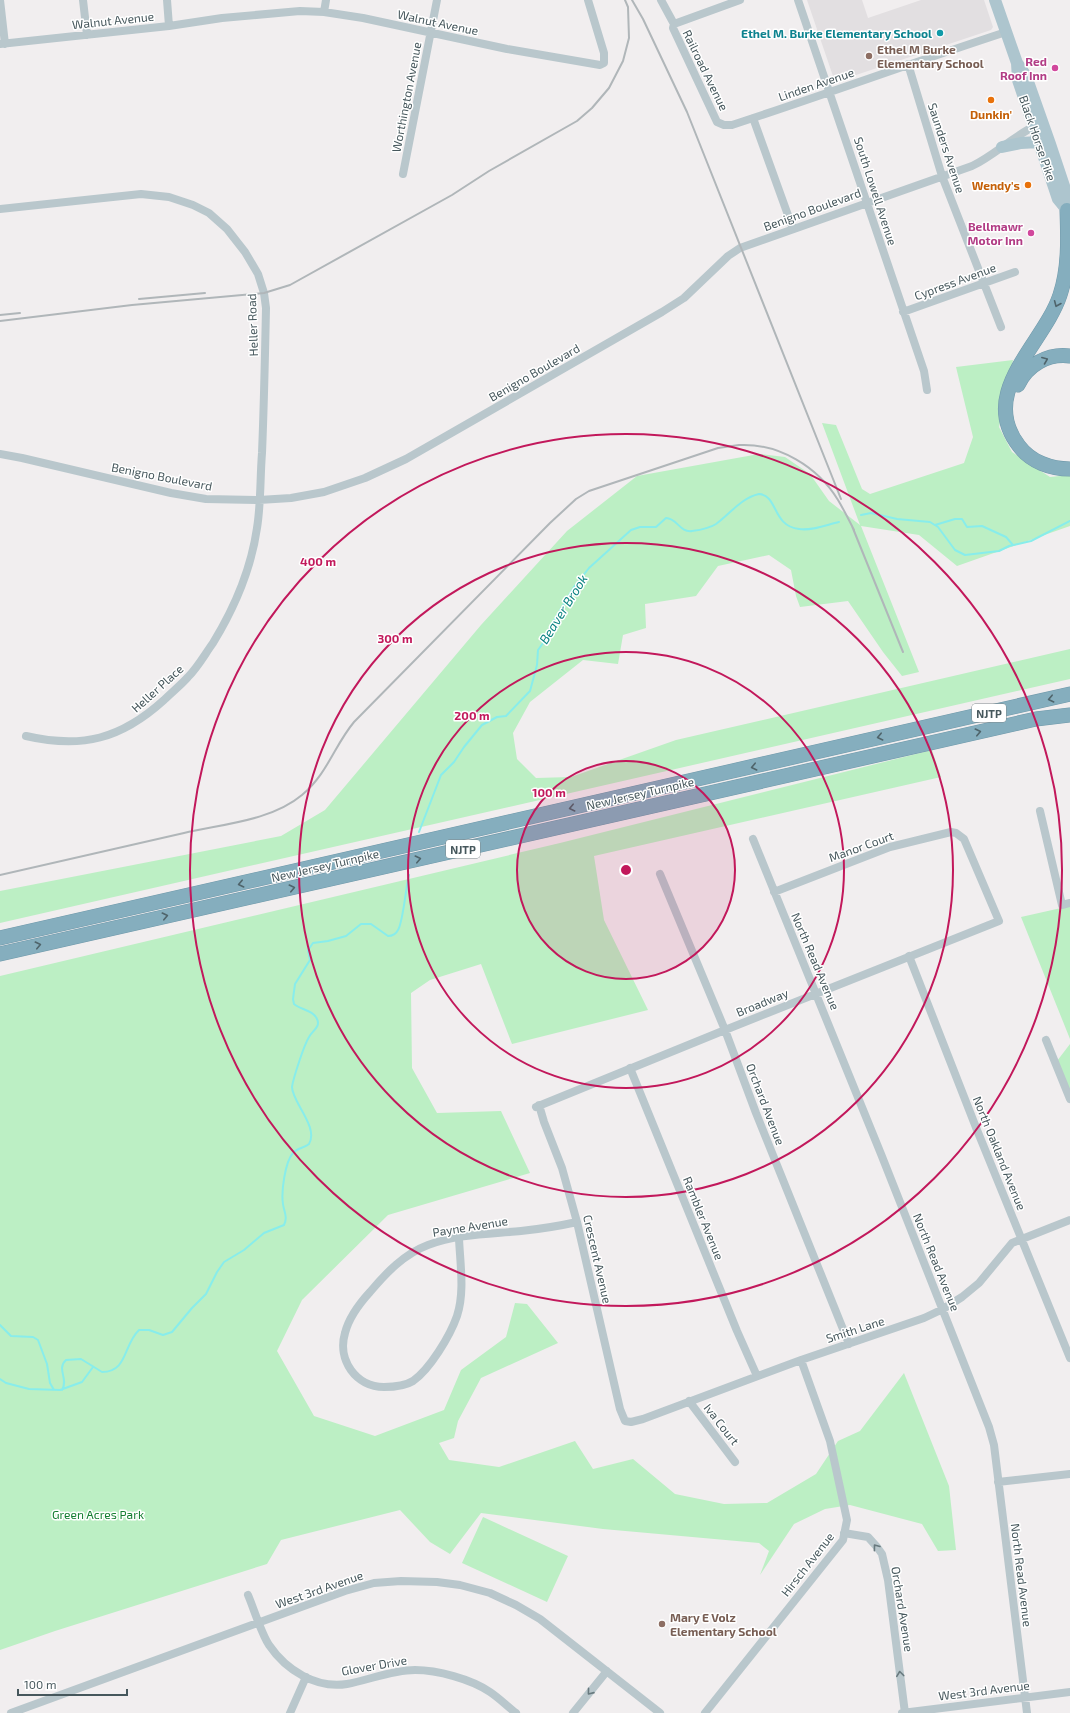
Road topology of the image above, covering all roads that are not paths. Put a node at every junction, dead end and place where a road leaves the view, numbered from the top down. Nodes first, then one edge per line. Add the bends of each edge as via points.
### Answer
1 (0, 0) edge
2 (83, 0) edge
3 (167, 0) edge
4 (326, 0) edge
5 (437, 0) edge
6 (588, 0) edge
7 (661, 0) edge
8 (740, 0) edge
9 (798, 0) edge
10 (995, 0) edge
11 (324, 12) junction
12 (674, 24) junction
13 (169, 26) junction
14 (1006, 32) junction
15 (431, 34) junction
16 (87, 35) junction
17 (3, 44) edge
18 (908, 64) junction
19 (830, 92) junction
20 (752, 118) junction
21 (1038, 124) junction
22 (724, 125) joint
23 (1039, 142) junction
24 (1002, 147) junction
25 (403, 174) dead end
26 (942, 176) junction
27 (867, 202) junction
28 (0, 209) edge
29 (1068, 215) edge
30 (793, 229) junction
31 (1015, 272) dead end
32 (984, 283) junction
33 (903, 312) junction
34 (1001, 328) dead end
35 (1070, 356) edge
36 (927, 390) dead end
37 (0, 454) edge
38 (1070, 462) edge
39 (1070, 469) edge
40 (259, 500) junction
41 (1070, 694) edge
42 (1070, 715) edge
43 (26, 736) dead end
44 (1040, 811) dead end
45 (753, 839) dead end
46 (660, 874) dead end
47 (774, 892) junction
48 (1066, 904) edge
49 (999, 921) joint
50 (0, 938) edge
51 (0, 954) edge
52 (909, 956) junction
53 (817, 993) junction
54 (725, 1030) junction
55 (1046, 1040) dead end
56 (630, 1068) junction
57 (1070, 1099) edge
58 (538, 1106) joint
59 (1070, 1220) edge
60 (578, 1222) junction
61 (460, 1238) junction
62 (1022, 1239) junction
63 (943, 1309) junction
64 (849, 1344) junction
65 (1070, 1358) edge
66 (801, 1360) junction
67 (757, 1376) junction
68 (689, 1402) junction
69 (624, 1421) joint
70 (736, 1462) dead end
71 (1070, 1474) edge
72 (998, 1482) junction
73 (844, 1533) junction
74 (248, 1595) dead end
75 (259, 1622) junction
76 (607, 1671) junction
77 (306, 1677) junction
78 (1070, 1692) edge
79 (1025, 1698) junction
80 (11, 1713) edge
81 (290, 1713) edge
82 (516, 1713) edge
83 (573, 1713) edge
84 (660, 1713) edge
85 (705, 1713) edge
86 (902, 1713) edge
87 (905, 1713) edge
88 (1027, 1713) edge

1 - 17 street
2 - 16 street
3 - 13 street
4 - 11 street
5 - 15 street, Worthington Avenue
6 - 15 street, Walnut Avenue via 604,53 604,63 600,65
7 - 12 street, Railroad Avenue
8 - 12 street
9 - 19 street, South Lowell Avenue
10 - 14 main road, Black Horse Pike
11 - 13 street, Walnut Avenue via 300,11 222,18
11 - 15 street, Walnut Avenue
12 - 22 street, Railroad Avenue via 672,28 717,122
13 - 16 street, Walnut Avenue
14 - 18 street, Linden Avenue
14 - 21 main road, Black Horse Pike via 1016,63 1018,80
15 - 25 street, Worthington Avenue
16 - 17 street, Walnut Avenue
18 - 19 street, Linden Avenue
18 - 26 street, Saunders Avenue
19 - 20 street, Linden Avenue
19 - 27 street, South Lowell Avenue
20 - 22 street, Linden Avenue
20 - 30 street
21 - 23 main road, Black Horse Pike
21 - 24 street, Benigno Boulevard
21 - 29 main road, Black Horse Pike via 1067,195
23 - 24 main road
23 - 29 main road, Black Horse Pike via 1058,199
24 - 26 street, Benigno Boulevard via 981,162
26 - 27 street, Benigno Boulevard
26 - 32 street, Saunders Avenue
27 - 30 street, Benigno Boulevard
27 - 33 street, South Lowell Avenue
28 - 40 street, Heller Road via 142,194 169,197 193,205 209,213 227,229 258,274 266,308
29 -> 39 highway via 1067,257 1060,296 1013,379 1005,407 1010,431 1024,453 1043,464
30 - 40 street, Benigno Boulevard via 740,248 728,256 684,298 662,312 406,459 365,478 324,492
31 - 32 street, Cypress Avenue
32 - 33 street, Cypress Avenue
32 - 34 street, Saunders Avenue
33 - 36 street, South Lowell Avenue via 924,371
38 -> 35 highway via 1050,459 1029,447 1017,430 1012,410 1016,389 1030,369 1052,357
37 - 40 street, Benigno Boulevard via 172,493 206,498
40 - 43 street, Heller Place via 257,528 242,589 225,623 189,677 136,723 120,731 100,738 74,742 49,742
41 -> 50 highway, New Jersey Turnpike / NJTP
51 -> 42 highway, New Jersey Turnpike / NJTP via 1036,719
44 - 48 street
45 - 47 street, North Read Avenue
46 - 54 street, Orchard Avenue
47 - 49 street, Manor Court via 890,846 951,832 964,839
47 - 53 street, North Read Avenue
49 - 52 street, Broadway
52 - 53 street, Broadway
52 - 62 street, North Oakland Avenue
53 - 54 street, Broadway
53 - 63 street, North Read Avenue
54 - 56 street, Broadway
54 - 64 street, Orchard Avenue
55 - 57 street
56 - 58 street, Broadway
56 - 67 street, Rambler Avenue via 736,1331
58 - 60 street, Crescent Avenue via 562,1168
59 - 62 street, Smith Lane
60 - 61 street, Payne Avenue
60 - 69 street, Crescent Avenue
61 - 61 street, Payne Avenue via 461,1290 457,1316 436,1356 412,1382 376,1387 357,1379 344,1358 343,1342 348,1322 359,1305 388,1272 411,1254 428,1245
62 - 63 street, Smith Lane via 1012,1243 979,1283
62 - 65 street, North Oakland Avenue
63 - 64 street, Smith Lane
63 - 72 street, North Read Avenue via 989,1427 994,1445
64 - 66 street, Smith Lane
66 - 67 street, Smith Lane
66 - 73 street, Hirsch Avenue via 830,1441 847,1520
67 - 68 street, Smith Lane
68 - 69 street, Smith Lane via 643,1419
68 - 70 street, Iva Court
71 - 72 street
72 - 79 street, North Read Avenue
73 - 85 street, Hirsch Avenue via 843,1540
87 -> 73 street, Orchard Avenue via 888,1580 882,1554 868,1537
74 - 75 street, Glover Drive
75 - 76 street, West 3rd Avenue via 374,1583 401,1581 460,1585 490,1593 522,1608 565,1637
75 - 77 street, Glover Drive via 269,1645 285,1664
75 - 80 street, West 3rd Avenue
76 -> 83 street
76 - 84 street, West 3rd Avenue
77 - 81 street
77 - 82 street, Glover Drive via 332,1684 346,1684 397,1672 439,1672 489,1691
78 - 79 street, West 3rd Avenue
79 - 87 street, West 3rd Avenue
79 - 88 street, North Read Avenue
86 - 87 street, West 3rd Avenue

